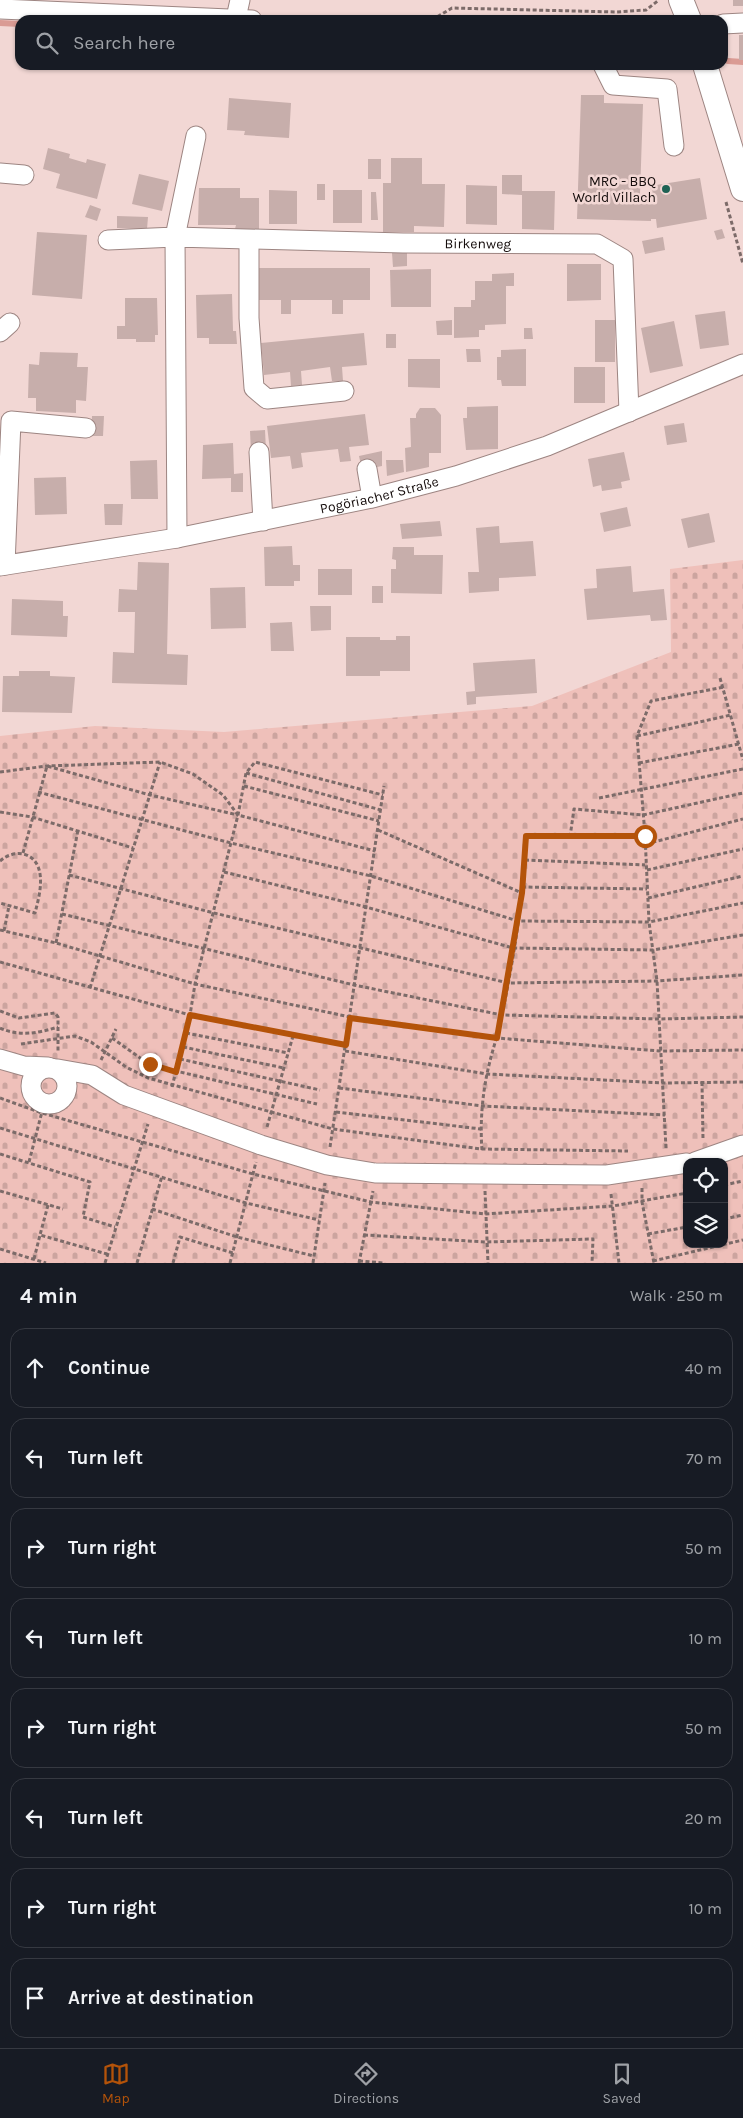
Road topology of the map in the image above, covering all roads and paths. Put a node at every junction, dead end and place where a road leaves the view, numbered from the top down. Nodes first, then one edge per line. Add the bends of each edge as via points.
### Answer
1 (659, 0) edge
2 (681, 0) edge
3 (3, 6) edge
4 (243, 13) edge
5 (440, 15) edge
6 (687, 15) edge
7 (743, 23) edge
8 (728, 24) edge
9 (605, 70) edge
10 (707, 70) edge
11 (196, 136) dead end
12 (674, 146) dead end
13 (0, 173) edge
14 (24, 175) dead end
15 (743, 188) edge
16 (175, 237) junction
17 (108, 240) dead end
18 (249, 240) junction
19 (743, 364) edge
20 (344, 391) dead end
21 (629, 412) junction
22 (86, 428) dead end
23 (259, 452) dead end
24 (367, 469) dead end
25 (372, 498) junction
26 (263, 521) junction
27 (177, 538) junction
28 (2, 566) edge
29 (720, 678) dead end
30 (724, 687) junction
31 (731, 715) junction
32 (637, 736) junction
33 (739, 744) junction
34 (743, 760) edge
35 (160, 762) junction
36 (639, 763) junction
37 (47, 766) junction
38 (743, 769) edge
39 (0, 772) edge
40 (246, 773) junction
41 (244, 786) junction
42 (384, 786) dead end
43 (640, 789) junction
44 (38, 792) junction
45 (743, 793) edge
46 (150, 795) junction
47 (383, 795) junction
48 (599, 798) dead end
49 (381, 810) junction
50 (0, 812) edge
51 (238, 815) junction
52 (643, 815) junction
53 (32, 817) junction
54 (143, 819) junction
55 (743, 819) edge
56 (379, 821) junction
57 (78, 830) junction
58 (378, 830) junction
59 (645, 836) junction
60 (570, 837) junction
61 (231, 843) junction
62 (646, 844) junction
63 (134, 848) junction
64 (743, 849) edge
65 (375, 852) junction
66 (23, 853) junction
67 (525, 860) junction
68 (0, 862) edge
69 (645, 865) junction
70 (647, 870) junction
71 (224, 872) junction
72 (69, 875) junction
73 (371, 876) junction
74 (743, 876) edge
75 (121, 888) junction
76 (522, 888) junction
77 (647, 889) junction
78 (522, 893) junction
79 (648, 898) junction
80 (0, 903) edge
81 (743, 903) edge
82 (9, 906) junction
83 (366, 907) junction
84 (214, 913) junction
85 (62, 914) junction
86 (518, 922) junction
87 (649, 922) junction
88 (109, 927) junction
89 (2, 931) edge
90 (743, 934) edge
91 (56, 943) junction
92 (360, 948) junction
93 (513, 948) junction
94 (204, 950) junction
95 (652, 950) junction
96 (100, 957) junction
97 (0, 962) edge
98 (743, 976) edge
99 (657, 981) junction
100 (508, 983) junction
101 (195, 984) junction
102 (354, 986) junction
103 (90, 988) junction
104 (0, 1011) edge
105 (502, 1014) junction
106 (190, 1015) junction
107 (743, 1017) edge
108 (350, 1018) junction
109 (659, 1019) junction
110 (58, 1027) junction
111 (0, 1028) edge
112 (116, 1028) dead end
113 (186, 1033) junction
114 (112, 1038) junction
115 (497, 1038) junction
116 (59, 1039) junction
117 (14, 1043) dead end
118 (346, 1045) junction
119 (182, 1047) junction
120 (743, 1050) edge
121 (660, 1051) junction
122 (106, 1052) junction
123 (345, 1052) junction
124 (288, 1054) dead end
125 (0, 1059) edge
126 (180, 1059) junction
127 (53, 1068) junction
128 (284, 1068) dead end
129 (176, 1072) junction
130 (92, 1074) junction
131 (487, 1074) junction
132 (663, 1082) junction
133 (702, 1082) junction
134 (743, 1082) edge
135 (173, 1086) junction
136 (339, 1088) junction
137 (320, 1090) dead end
138 (44, 1104) junction
139 (317, 1104) dead end
140 (483, 1106) junction
141 (159, 1108) junction
142 (336, 1112) junction
143 (665, 1115) junction
144 (0, 1128) edge
145 (333, 1129) junction
146 (481, 1129) junction
147 (35, 1139) junction
148 (743, 1145) edge
149 (481, 1149) junction
150 (637, 1151) dead end
151 (657, 1151) dead end
152 (0, 1154) edge
153 (695, 1158) edge
154 (706, 1158) edge
155 (29, 1162) junction
156 (327, 1164) junction
157 (683, 1164) edge
158 (134, 1168) junction
159 (641, 1170) junction
160 (375, 1173) junction
161 (485, 1174) junction
162 (607, 1175) junction
163 (162, 1176) junction
164 (743, 1181) edge
165 (728, 1184) edge
166 (0, 1191) edge
167 (48, 1205) junction
168 (63, 1209) dead end
169 (152, 1209) junction
170 (743, 1215) edge
171 (728, 1218) edge
172 (319, 1220) junction
173 (115, 1227) junction
174 (683, 1228) edge
175 (648, 1234) junction
176 (40, 1235) junction
177 (364, 1235) junction
178 (743, 1240) edge
179 (486, 1242) junction
180 (0, 1248) edge
181 (233, 1253) dead end
182 (107, 1254) junction
183 (314, 1256) junction
184 (34, 1259) junction
185 (359, 1262) edge
186 (653, 1262) edge
187 (46, 1263) edge
188 (105, 1263) edge
189 (136, 1263) edge
190 (173, 1263) edge
191 (313, 1263) edge
192 (384, 1263) edge
193 (488, 1263) edge
194 (592, 1263) edge
195 (619, 1263) edge

1 - 5 path via 646,10 452,8
2 - 6 main road
3 - 4 street
7 - 8 street
9 - 12 street via 613,85 667,89
10 - 15 main road
11 - 16 street
13 - 14 street
16 - 17 street, Birkenweg
16 - 18 street, Birkenweg
16 - 27 street
18 - 20 street via 249,318 254,388 266,398
18 - 21 street, Birkenweg via 597,244 623,259
19 - 21 street, Pogöriacher Straße
21 - 25 street, Pogöriacher Straße via 529,452 456,476
22 - 28 street via 12,421
23 - 26 street
24 - 25 street
25 - 26 street, Pogöriacher Straße
26 - 27 street, Pogöriacher Straße
27 - 28 street, Pogöriacher Straße
29 - 30 path
30 - 31 path
30 - 32 path via 651,701
31 - 32 path
31 - 33 path
32 - 36 path
33 - 34 path
33 - 36 path
35 - 37 path
35 - 46 path
35 - 51 path via 193,774 224,795
36 - 43 path
37 - 39 path
37 - 44 path
37 - 46 path
38 - 43 path
40 - 41 path
40 - 47 path via 255,762
40 - 49 path
41 - 51 path
41 - 56 path
42 - 47 path
43 - 48 path
43 - 52 path
44 - 53 path
44 - 54 path
45 - 52 path
46 - 51 path
46 - 54 path
47 - 49 path
49 - 56 path
50 - 53 path
51 - 61 path
51 - 65 path
52 - 59 path
52 - 60 path via 574,809
53 - 57 path
53 - 66 path
54 - 61 path
54 - 63 path
55 - 62 path
56 - 58 path
57 - 63 path
57 - 72 path
58 - 65 path
58 - 78 path
59 - 60 path
59 - 62 path
60 - 67 path via 526,836
61 - 71 path
61 - 73 path
62 - 69 path
63 - 75 path
64 - 70 path
65 - 73 path
66 - 68 path via 9,854
66 - 82 path via 34,858 40,873 35,913
67 - 69 path
67 - 76 path
69 - 70 path
70 - 77 path
71 - 83 path
71 - 84 path
72 - 75 path
72 - 85 path
73 - 83 path
73 - 86 path
74 - 79 path
75 - 84 path
75 - 88 path
76 - 77 path
76 - 78 path
77 - 79 path
78 - 86 path
79 - 87 path
80 - 82 path
81 - 87 path
82 - 89 path
83 - 92 path
83 - 93 path
84 - 92 path
84 - 94 path
85 - 88 path
85 - 91 path
86 - 87 path
86 - 93 path
87 - 95 path
88 - 94 path
88 - 96 path
89 - 91 path
90 - 95 path
91 - 96 path
92 - 100 path
92 - 102 path
93 - 95 path
93 - 100 path
94 - 101 path
94 - 102 path
95 - 99 path
96 - 101 path
96 - 103 path
97 - 103 path
98 - 99 path
99 - 100 path
99 - 109 path
100 - 105 path
101 - 106 path
101 - 108 path
102 - 105 path
102 - 108 path
103 - 106 path
104 - 110 path via 19,1018 55,1013
105 - 109 path
105 - 115 path
106 - 113 path
106 - 118 path
107 - 109 path
108 - 115 path
108 - 118 path
109 - 121 path
110 - 111 path via 20,1034
110 - 116 path
112 - 114 path
113 - 119 path
113 - 124 path
114 - 122 path
114 - 129 path via 150,1064
115 - 121 path
115 - 131 path
116 - 117 path
116 - 122 path via 75,1036
116 - 127 path
118 - 123 path
119 - 126 path
119 - 128 path
120 - 121 path
121 - 132 path
122 - 130 path
122 - 135 path via 126,1067
123 - 131 path
123 - 136 path
125 - 127 street via 24,1066
126 - 129 path
126 - 137 path
127 - 130 street
127 - 138 street via 40,1070 30,1084 31,1093
127 - 138 street via 65,1076 68,1084 66,1093 61,1100
129 - 135 path
129 - 139 path
130 - 141 street via 124,1095
131 - 132 path
131 - 140 path
132 - 133 path
132 - 143 path
133 - 134 path
133 - 153 path
135 - 141 path
135 - 145 path
136 - 140 path
136 - 142 path
138 - 147 path
140 - 143 path
140 - 146 path
141 - 156 street via 261,1145
141 - 158 path
142 - 145 path
142 - 146 path
143 - 151 path via 667,1151
144 - 147 path
145 - 149 path
145 - 156 path
146 - 149 path
147 - 155 path
147 - 158 path
148 - 154 street
149 - 150 path
149 - 161 path
152 - 155 path
155 - 173 path via 90,1182 83,1217
156 - 160 street
156 - 172 path
157 - 159 street
158 - 163 path
158 - 173 path
159 - 162 street
159 - 175 path
160 - 161 street
160 - 177 path
161 - 162 street
161 - 179 path
162 - 195 path
163 - 169 path
163 - 172 path via 246,1203
164 - 165 path
166 - 167 path
167 - 168 path
167 - 176 path
169 - 183 path via 237,1237
169 - 189 path
170 - 171 path
172 - 183 path
173 - 182 path
174 - 175 path
175 - 186 path
176 - 182 path
176 - 184 path
177 - 179 path
177 - 185 path
178 - 186 path
179 - 193 path
179 - 194 path via 592,1239
180 - 184 path
181 - 190 path via 180,1237
182 - 188 path
183 - 191 path
184 - 187 path
185 - 192 path

